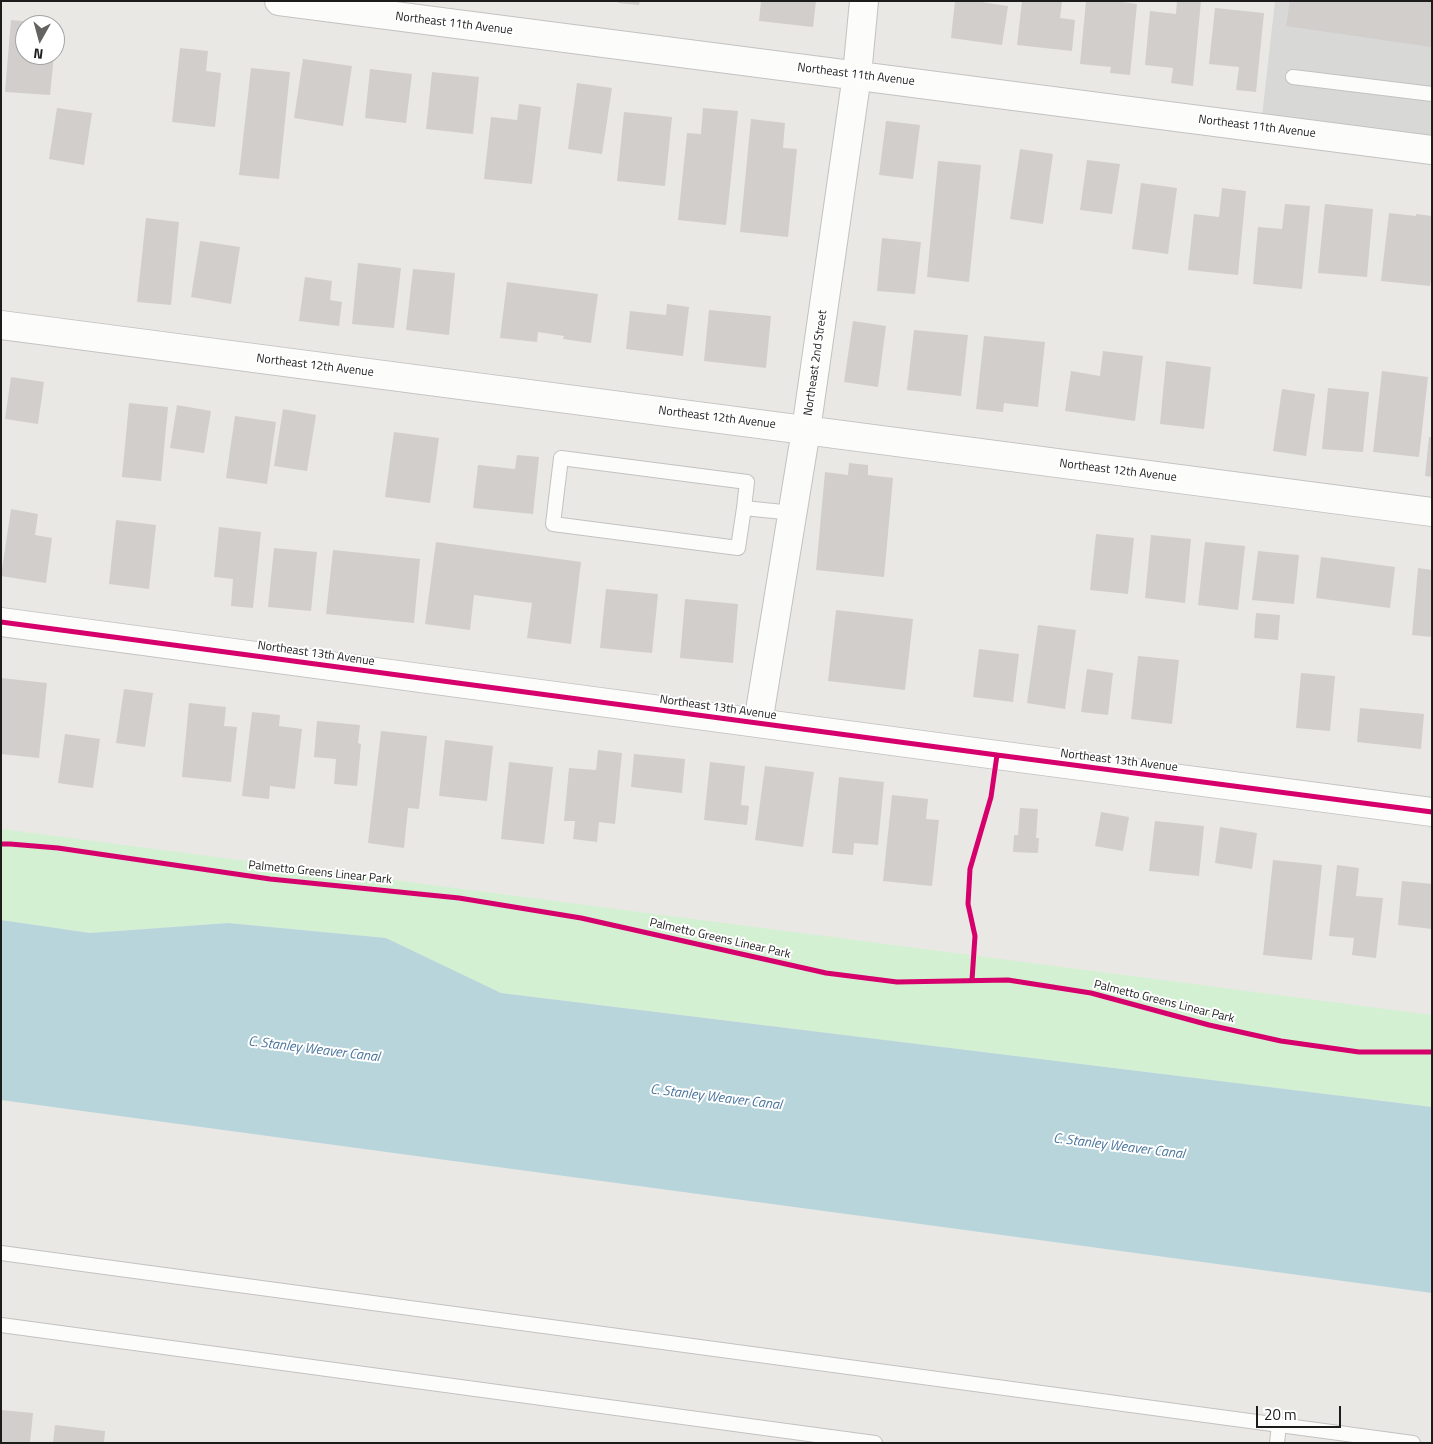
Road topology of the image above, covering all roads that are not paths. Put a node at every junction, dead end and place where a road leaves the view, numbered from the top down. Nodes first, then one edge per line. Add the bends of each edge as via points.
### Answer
1 (279, 1) edge
2 (864, 1) edge
3 (857, 75) junction
4 (1292, 77) dead end
5 (1432, 94) edge
6 (1432, 150) edge
7 (1, 325) edge
8 (806, 430) junction
9 (744, 508) junction
10 (1432, 512) edge
11 (793, 513) junction
12 (1, 622) edge
13 (758, 723) junction
14 (1432, 812) edge
15 (1, 1253) edge
16 (1, 1326) edge
17 (1279, 1425) junction
18 (1371, 1440) edge
19 (875, 1443) edge
20 (1277, 1443) edge
21 (1413, 1443) edge

1 - 3 street, Northeast 11th Avenue
2 - 3 street, Northeast 2nd Street
3 - 6 street, Northeast 11th Avenue
3 - 8 street, Northeast 2nd Street
4 - 5 lane
7 - 8 street, Northeast 12th Avenue
8 - 10 street, Northeast 12th Avenue
8 - 11 street, Northeast 2nd Street
9 - 9 lane via 738,548 553,524 561,458 747,482
9 - 11 lane
11 - 13 street, Northeast 2nd Street
12 - 13 street, Northeast 13th Avenue
13 - 14 street, Northeast 13th Avenue
15 - 17 lane
16 - 19 lane
17 - 18 lane
17 - 20 lane
18 - 21 lane

